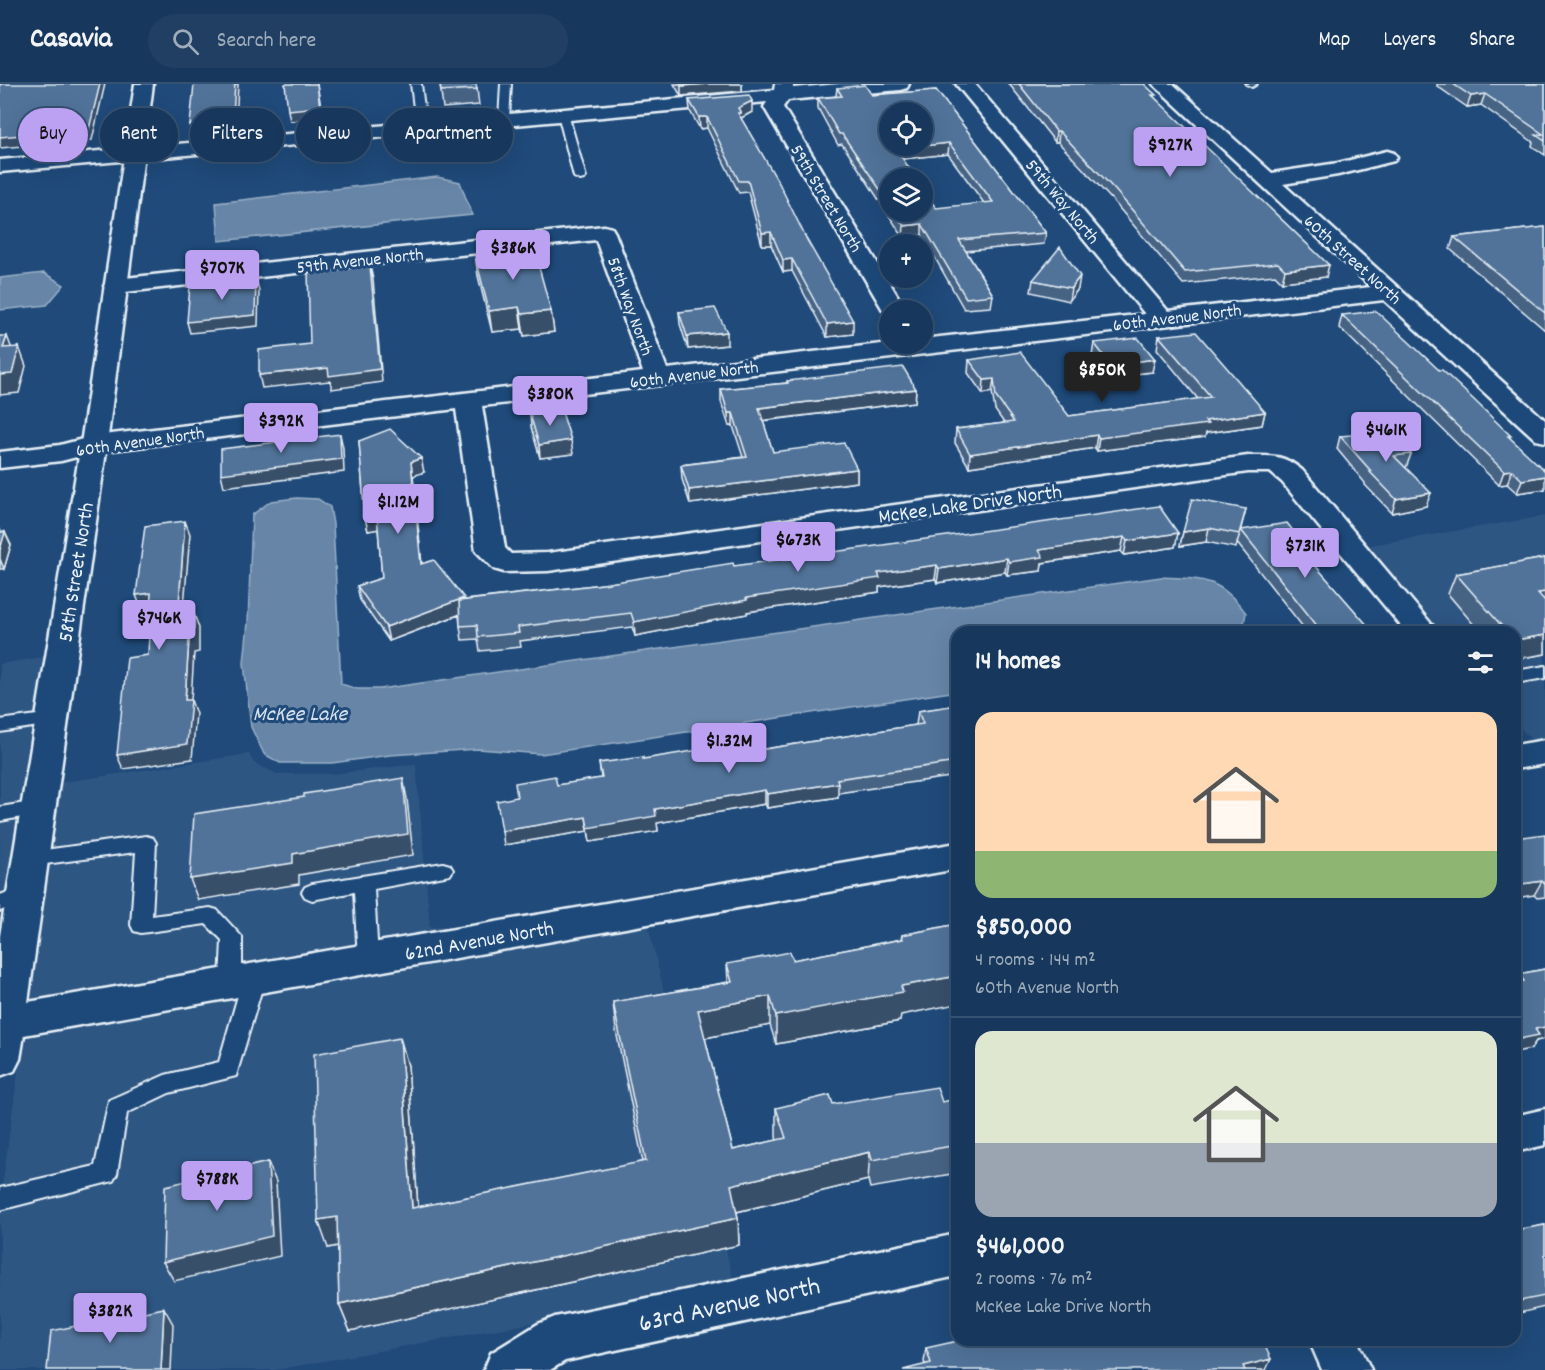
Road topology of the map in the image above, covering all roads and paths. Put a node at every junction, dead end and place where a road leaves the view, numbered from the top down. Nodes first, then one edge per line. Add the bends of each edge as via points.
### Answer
1 (144, 84) edge
2 (416, 84) edge
3 (506, 84) edge
4 (900, 84) edge
5 (965, 84) edge
6 (1162, 84) edge
7 (783, 89) edge
8 (141, 108) edge
9 (419, 108) edge
10 (505, 108) edge
11 (563, 114) junction
12 (513, 119) edge
13 (383, 127) edge
14 (178, 148) edge
15 (100, 157) edge
16 (1387, 157) dead end
17 (134, 162) edge
18 (0, 166) edge
19 (580, 177) dead end
20 (1267, 180) junction
21 (604, 233) joint
22 (116, 286) junction
23 (1389, 292) junction
24 (889, 300) edge
25 (1161, 318) junction
26 (933, 344) edge
27 (879, 351) edge
28 (658, 378) junction
29 (468, 401) junction
30 (1545, 434) edge
31 (94, 444) junction
32 (0, 460) edge
33 (1418, 626) edge
34 (1545, 672) edge
35 (1521, 676) edge
36 (52, 719) junction
37 (0, 726) edge
38 (38, 808) junction
39 (0, 814) edge
40 (951, 857) edge
41 (443, 870) dead end
42 (364, 883) junction
43 (18, 885) edge
44 (312, 892) dead end
45 (368, 959) junction
46 (243, 980) junction
47 (2, 1034) edge
48 (1545, 1127) edge
49 (1521, 1133) edge
50 (0, 1198) edge
51 (951, 1256) edge
52 (1335, 1346) edge
53 (508, 1370) edge
54 (1347, 1370) edge

1 - 8 street, 58th Street North
2 - 9 lane
3 - 10 lane
4 - 7 street
5 - 25 street, 59th Way North
6 - 20 street, 60th Street North
7 - 11 street
7 - 24 street, 59th Street North via 773,107
11 - 12 street
11 - 19 lane
13 - 14 street via 338,128
15 - 18 street
16 - 20 street
17 - 22 street, 58th Street North
20 - 23 street, 60th Street North
21 - 22 street, 59th Avenue North
21 - 28 street, 58th Way North
22 - 31 street, 58th Street North
23 - 25 street, 60th Avenue North
23 - 30 street, 60th Street North
25 - 26 street, 60th Avenue North
27 - 28 street, 60th Avenue North
28 - 29 street, 60th Avenue North
29 - 31 street, 60th Avenue North
29 - 33 street, McKee Lake Drive North via 490,551 504,563 548,562 1248,464 1277,464 1292,476
31 - 32 street, 60th Avenue North via 61,453
31 - 36 street, 58th Street North
34 - 35 lane
36 - 37 lane
36 - 38 street, 58th Street North
38 - 39 lane
38 - 43 street, 58th Street North
40 - 45 street, 62nd Avenue North
41 - 42 lane
42 - 44 lane
42 - 45 lane
43 - 46 lane via 146,843 141,925 210,916 232,937
43 - 47 street, 58th Street North
45 - 46 street, 62nd Avenue North
46 - 47 street, 62nd Avenue North
46 - 50 lane via 228,1069 165,1085 117,1107 105,1174
48 - 49 street
51 - 53 street, 63rd Avenue North via 555,1340
52 - 54 street

